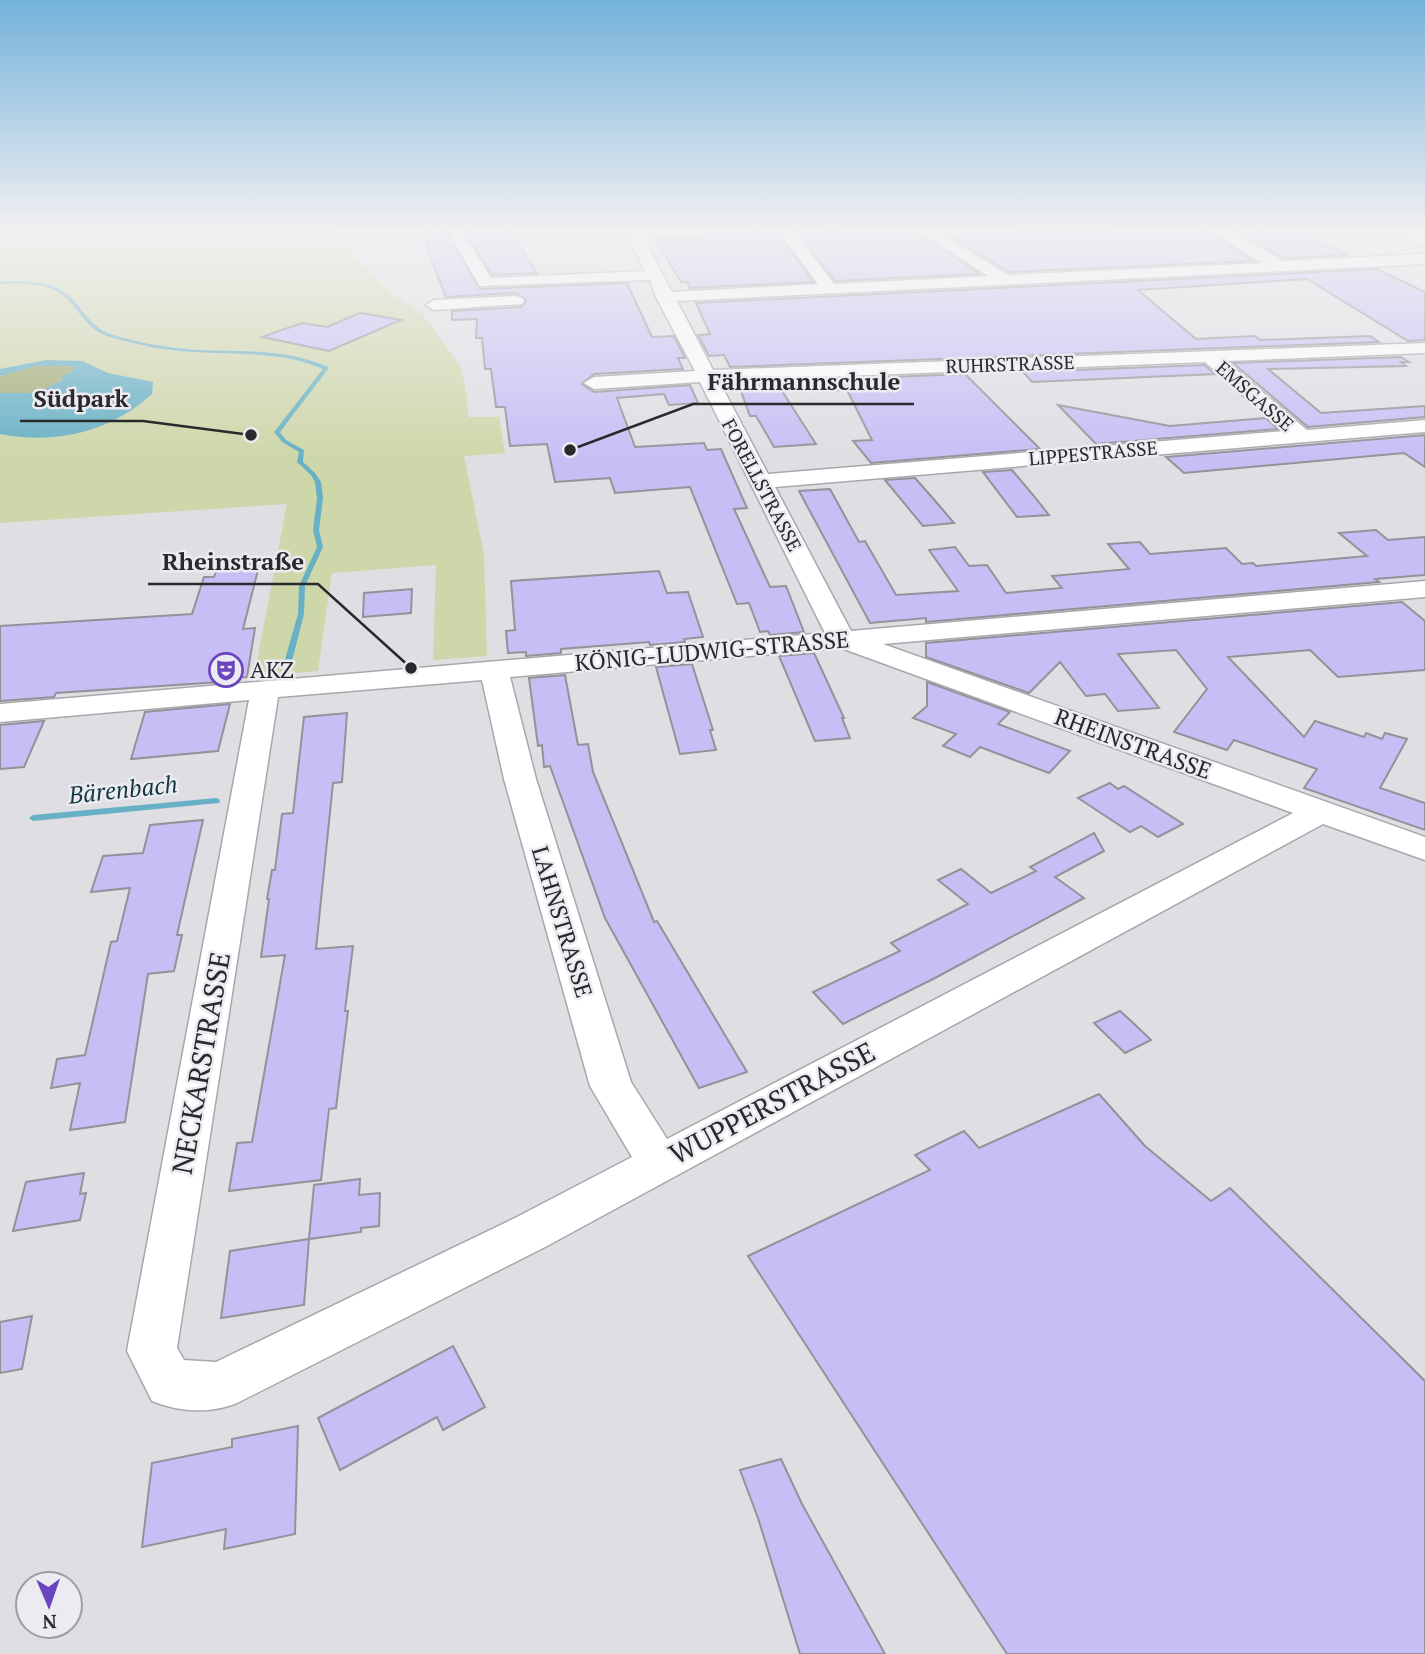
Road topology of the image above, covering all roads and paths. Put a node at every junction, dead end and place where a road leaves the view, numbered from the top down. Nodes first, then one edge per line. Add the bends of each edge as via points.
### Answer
1 (664, 305) edge
2 (1425, 348) edge
3 (1209, 356) junction
4 (705, 376) junction
5 (594, 383) dead end
6 (1425, 426) edge
7 (1301, 435) junction
8 (761, 481) junction
9 (1425, 589) edge
10 (842, 639) junction
11 (494, 670) junction
12 (265, 690) junction
13 (0, 713) edge
14 (1320, 812) junction
15 (1425, 849) edge
16 (659, 1163) junction
17 (219, 1386) joint

1 - 4 street, FORELLSTRASSE
2 - 3 street, RUHRSTRASSE
3 - 4 street, RUHRSTRASSE
3 - 7 street, EMSGASSE
4 - 5 street, RUHRSTRASSE
4 - 8 street, FORELLSTRASSE
6 - 7 street, LIPPESTRASSE
7 - 8 street, LIPPESTRASSE
8 - 10 street, FORELLSTRASSE
9 - 10 street, KÖNIG-LUDWIG-STRASSE
10 - 11 street, KÖNIG-LUDWIG-STRASSE
10 - 14 street, RHEINSTRASSE
11 - 12 street, KÖNIG-LUDWIG-STRASSE
11 - 16 street, LAHNSTRASSE via 520,779 611,1086
12 - 13 street, KÖNIG-LUDWIG-STRASSE
12 - 17 street, NECKARSTRASSE via 152,1351 170,1384
14 - 15 street, RHEINSTRASSE
14 - 16 street, WUPPERSTRASSE
16 - 17 street, WUPPERSTRASSE via 531,1232

